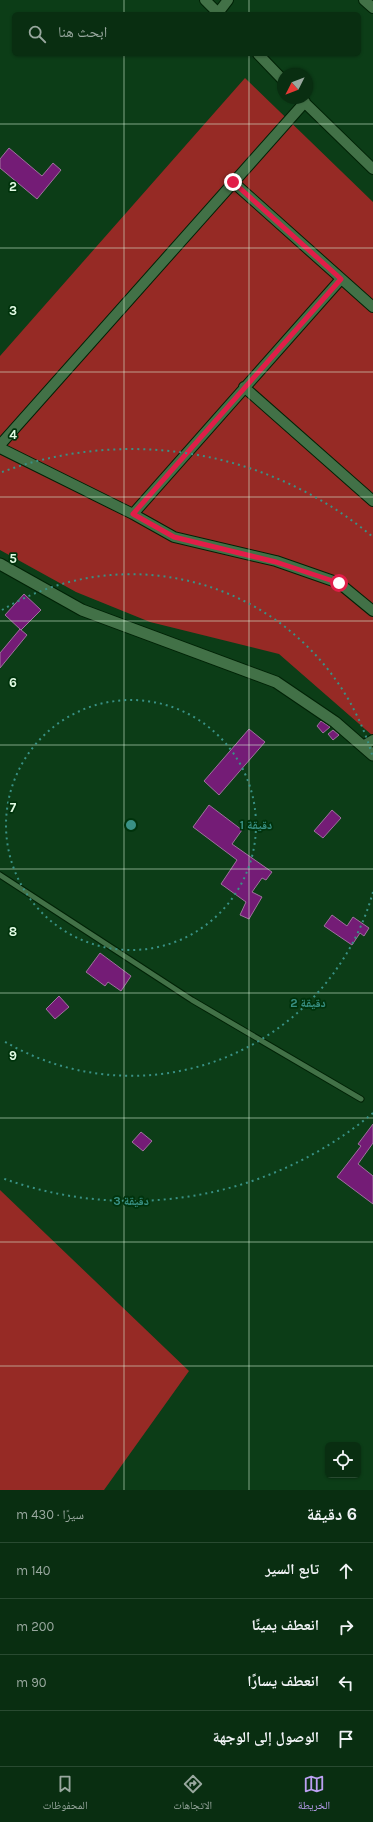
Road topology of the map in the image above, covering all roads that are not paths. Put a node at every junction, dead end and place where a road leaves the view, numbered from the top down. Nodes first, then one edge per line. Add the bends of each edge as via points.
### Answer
1 (205, 0) edge
2 (228, 0) edge
3 (216, 12) edge
4 (219, 12) edge
5 (260, 56) edge
6 (277, 74) edge
7 (299, 104) edge
8 (306, 104) edge
9 (373, 169) edge
10 (233, 182) junction
11 (341, 279) junction
12 (373, 307) edge
13 (244, 387) junction
14 (0, 447) edge
15 (373, 501) edge
16 (133, 514) junction
17 (0, 564) edge
18 (373, 611) edge
19 (373, 740) edge
20 (363, 746) junction
21 (373, 755) edge
22 (0, 875) edge
23 (361, 1099) dead end

1 - 3 street
2 - 4 street
5 - 6 street
7 - 10 street
8 - 9 street
10 - 11 street
10 - 14 street
11 - 12 street
11 - 13 street
13 - 15 street
13 - 16 street
14 - 16 street
16 - 18 street via 174,537 276,562 339,583
17 - 20 street via 82,610 276,682 335,722
19 - 20 street
20 - 21 street
22 - 23 lane via 192,1000

